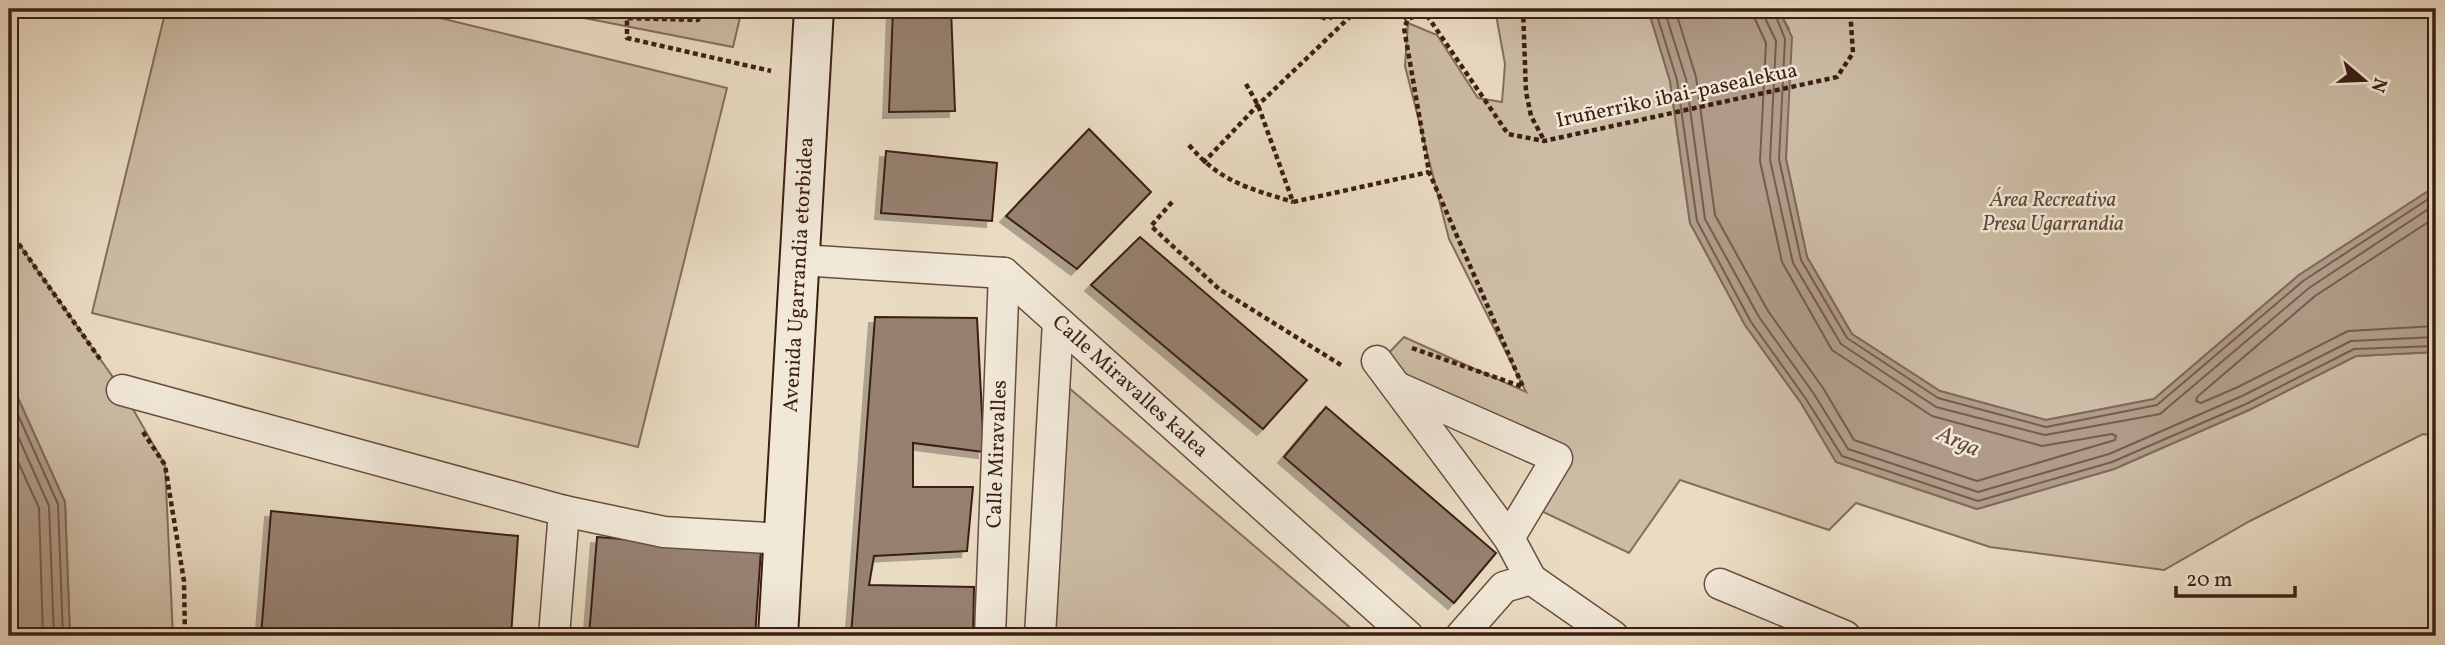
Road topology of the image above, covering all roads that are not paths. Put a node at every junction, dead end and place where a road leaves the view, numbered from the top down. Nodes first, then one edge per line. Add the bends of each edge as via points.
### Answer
1 (814, 9) edge
2 (800, 260) junction
3 (1004, 272) junction
4 (1058, 322) junction
5 (1377, 361) road end
6 (1397, 388) junction
7 (122, 390) dead end
8 (564, 511) junction
9 (1509, 538) junction
10 (784, 539) junction
11 (1531, 579) junction
12 (1720, 584) dead end
13 (554, 636) edge
14 (778, 636) edge
15 (990, 636) edge
16 (1040, 636) edge
17 (1408, 636) edge
18 (1461, 636) edge
19 (1613, 636) edge
20 (1845, 636) edge

1 - 2 street, Avenida Ugarrandia etorbidea
2 - 3 street
2 - 10 street, Avenida Ugarrandia etorbidea
3 - 4 street, Calle Miravalles kalea
3 - 15 street, Calle Miravalles
4 - 16 street
4 - 17 street, Calle Miravalles kalea
5 - 6 street
6 - 9 street
6 - 9 street via 1556,458
7 - 8 street
8 - 10 street via 664,532
8 - 13 street
9 - 11 street
10 - 14 street, Avenida Ugarrandia etorbidea
11 - 18 street via 1504,587
11 - 19 street
12 - 20 street

